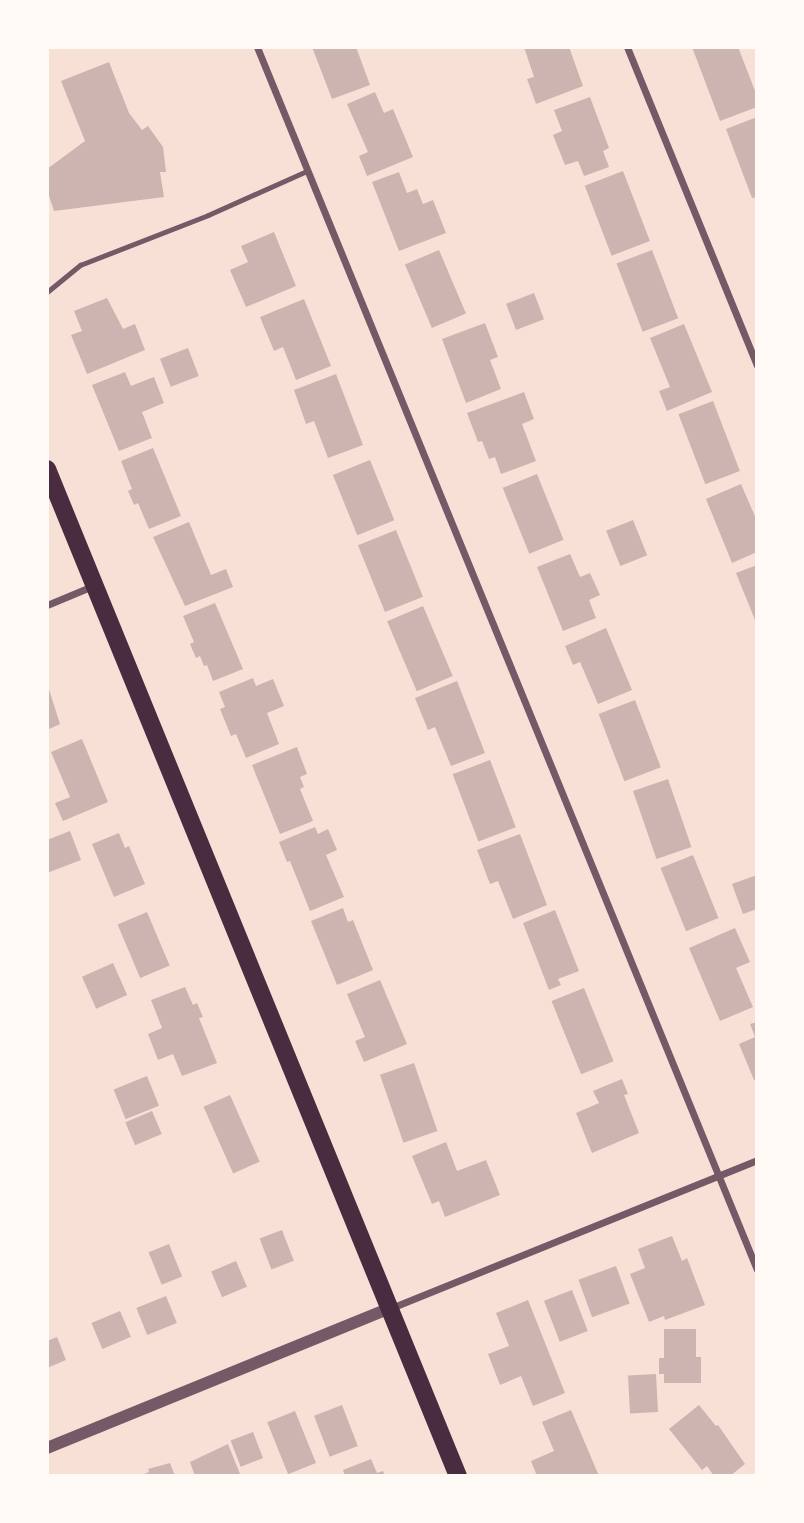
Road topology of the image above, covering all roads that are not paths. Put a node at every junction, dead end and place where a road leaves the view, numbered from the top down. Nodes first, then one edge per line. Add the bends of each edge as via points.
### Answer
1 (257, 47) edge
2 (627, 47) edge
3 (307, 171) junction
4 (47, 292) edge
5 (757, 365) edge
6 (47, 469) edge
7 (96, 585) junction
8 (47, 605) edge
9 (757, 1160) edge
10 (718, 1176) junction
11 (757, 1270) edge
12 (390, 1308) junction
13 (47, 1448) edge
14 (458, 1476) edge

1 - 3 street
2 - 5 street
3 - 4 lane via 80,265
3 - 10 street
6 - 7 main road
7 - 8 street
7 - 12 main road
9 - 10 street
10 - 11 street
10 - 12 street
12 - 13 street
12 - 14 main road

